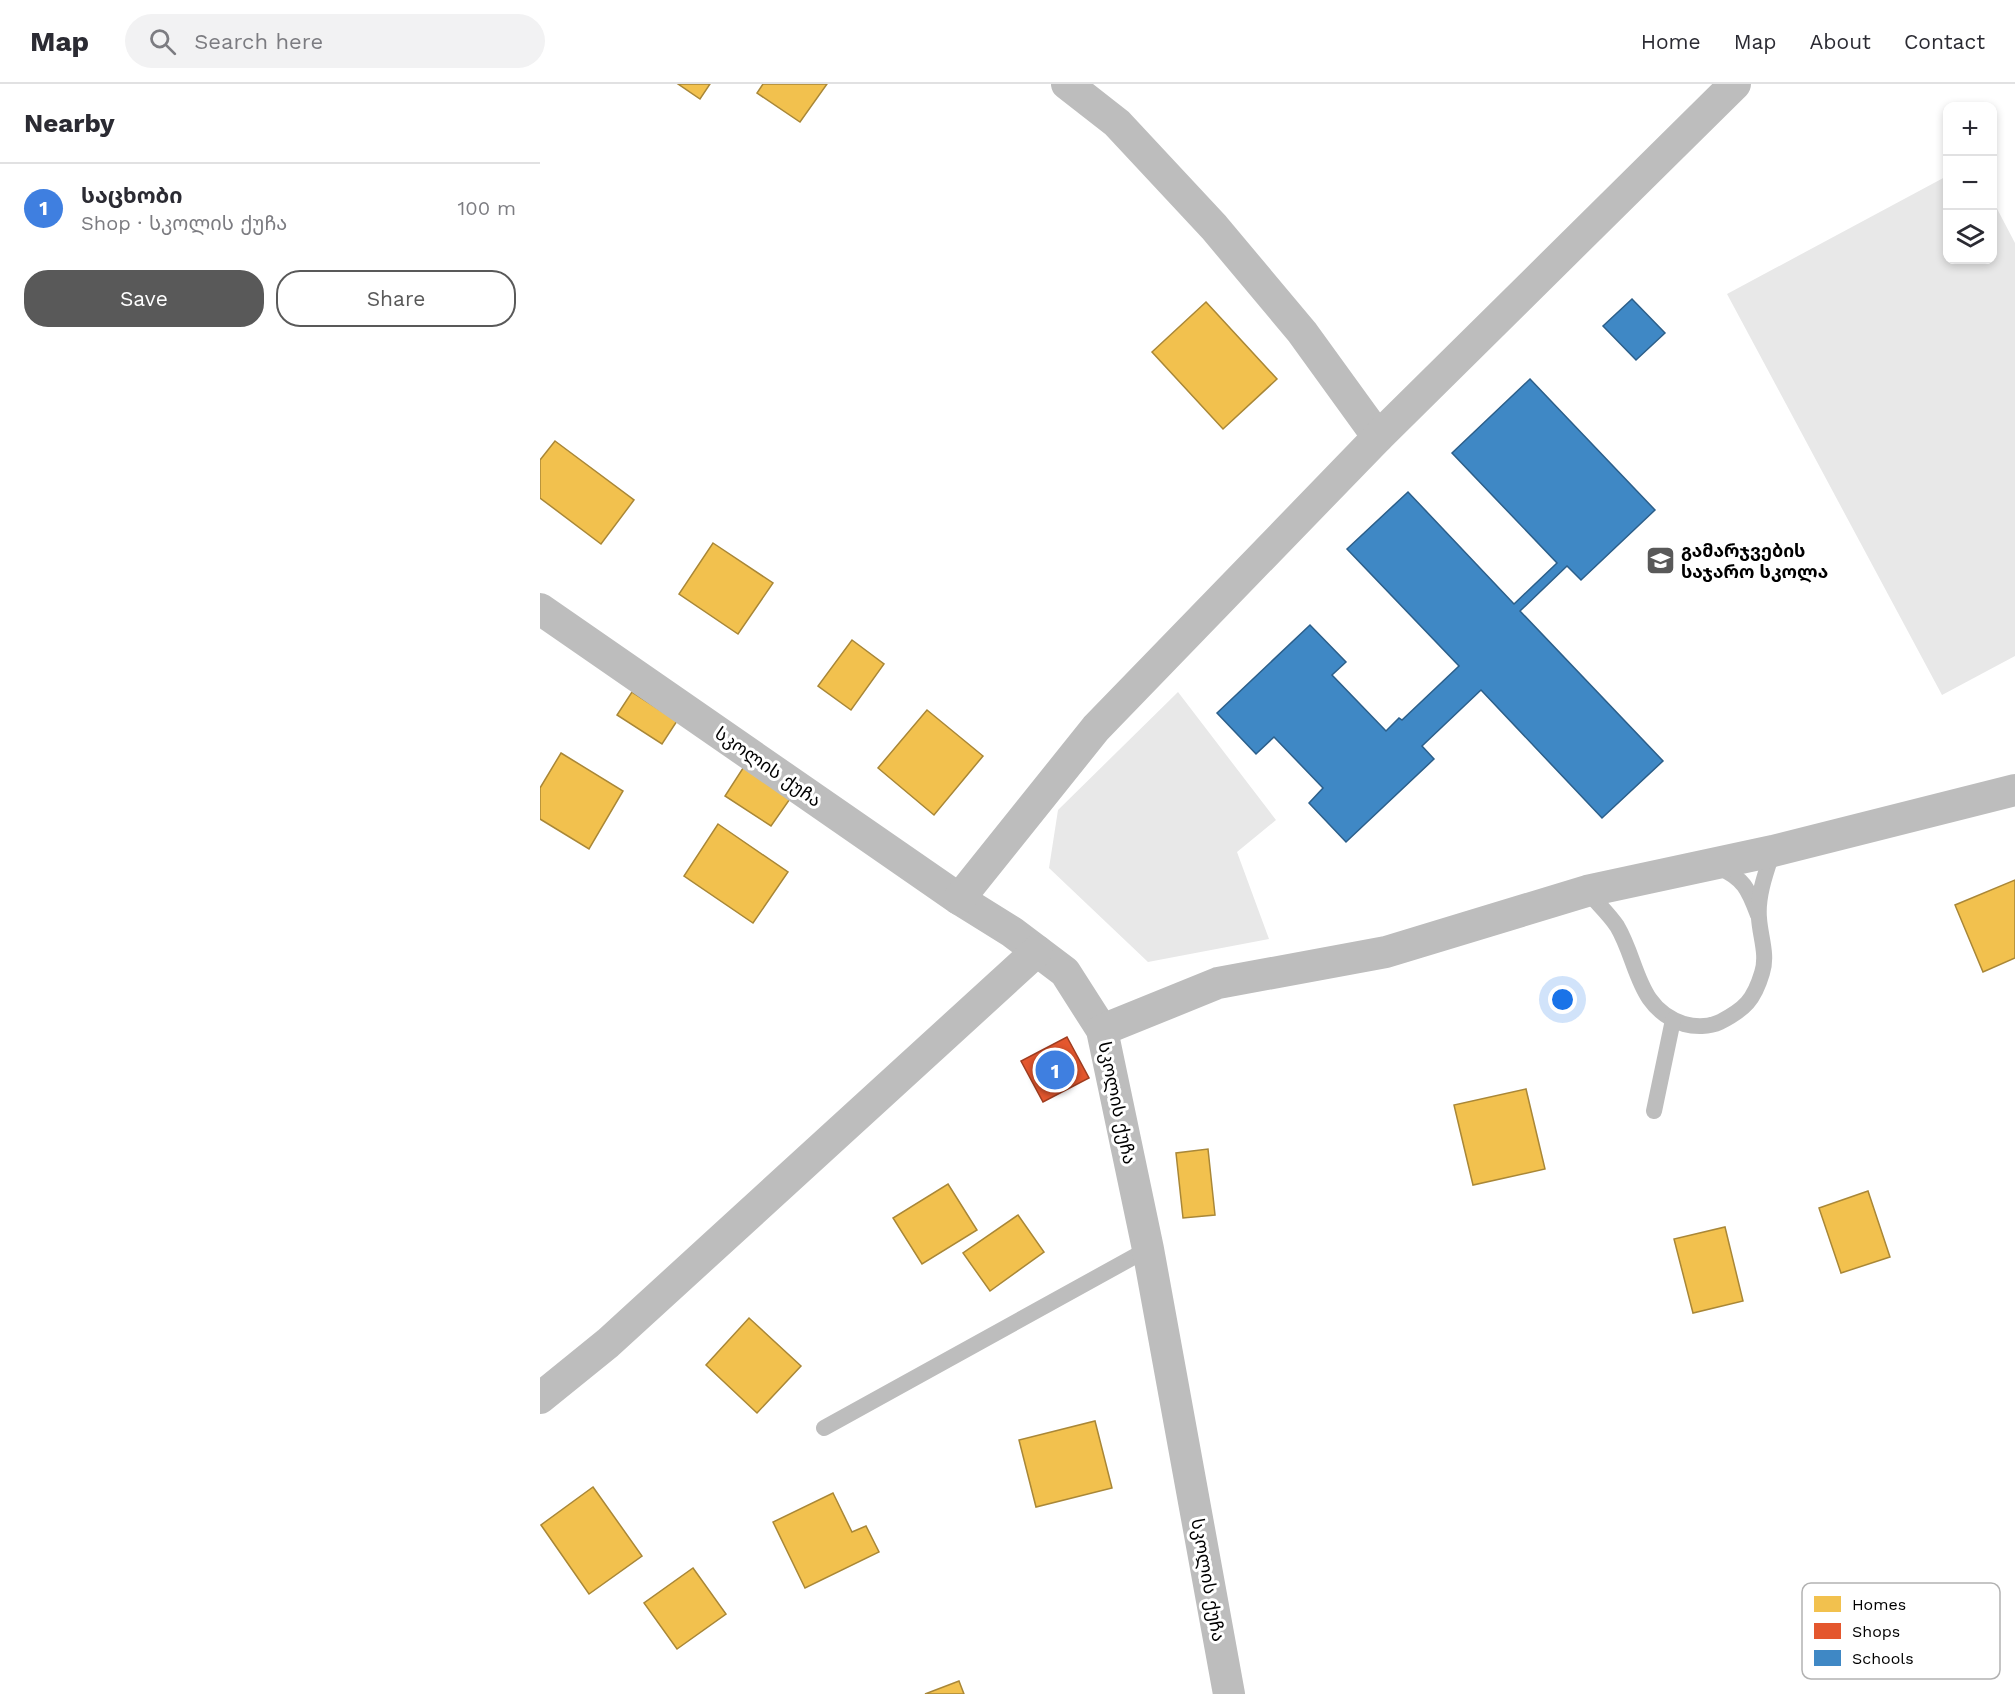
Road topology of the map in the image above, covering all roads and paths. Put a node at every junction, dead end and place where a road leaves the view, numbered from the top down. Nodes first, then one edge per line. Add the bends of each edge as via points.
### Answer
1 (1067, 84) edge
2 (1735, 84) edge
3 (1378, 437) junction
4 (540, 609) edge
5 (2015, 790) edge
6 (1773, 851) junction
7 (1714, 864) junction
8 (1587, 891) junction
9 (959, 899) junction
10 (1759, 916) junction
11 (1037, 951) junction
12 (1673, 1020) junction
13 (1102, 1030) junction
14 (1654, 1111) dead end
15 (1148, 1249) junction
16 (540, 1398) edge
17 (825, 1428) dead end
18 (1229, 1694) edge

1 - 3 street via 1117,123 1214,227 1302,332
2 - 3 street
3 - 9 street via 1096,728
4 - 9 street, სკოლის ქუჩა
5 - 6 street
6 - 7 street
6 - 10 lane
7 - 8 street
7 - 10 lane via 1735,875 1749,891
8 - 12 lane via 1617,926 1654,1008
8 - 13 street via 1386,952 1218,983
9 - 11 street, სკოლის ქუჩა
10 - 12 lane via 1763,970 1751,1000 1713,1026 1690,1026
11 - 13 street, სკოლის ქუჩა via 1065,972
11 - 16 street via 617,1335
12 - 14 lane
13 - 15 street, სკოლის ქუჩა
15 - 17 lane
15 - 18 street, სკოლის ქუჩა

